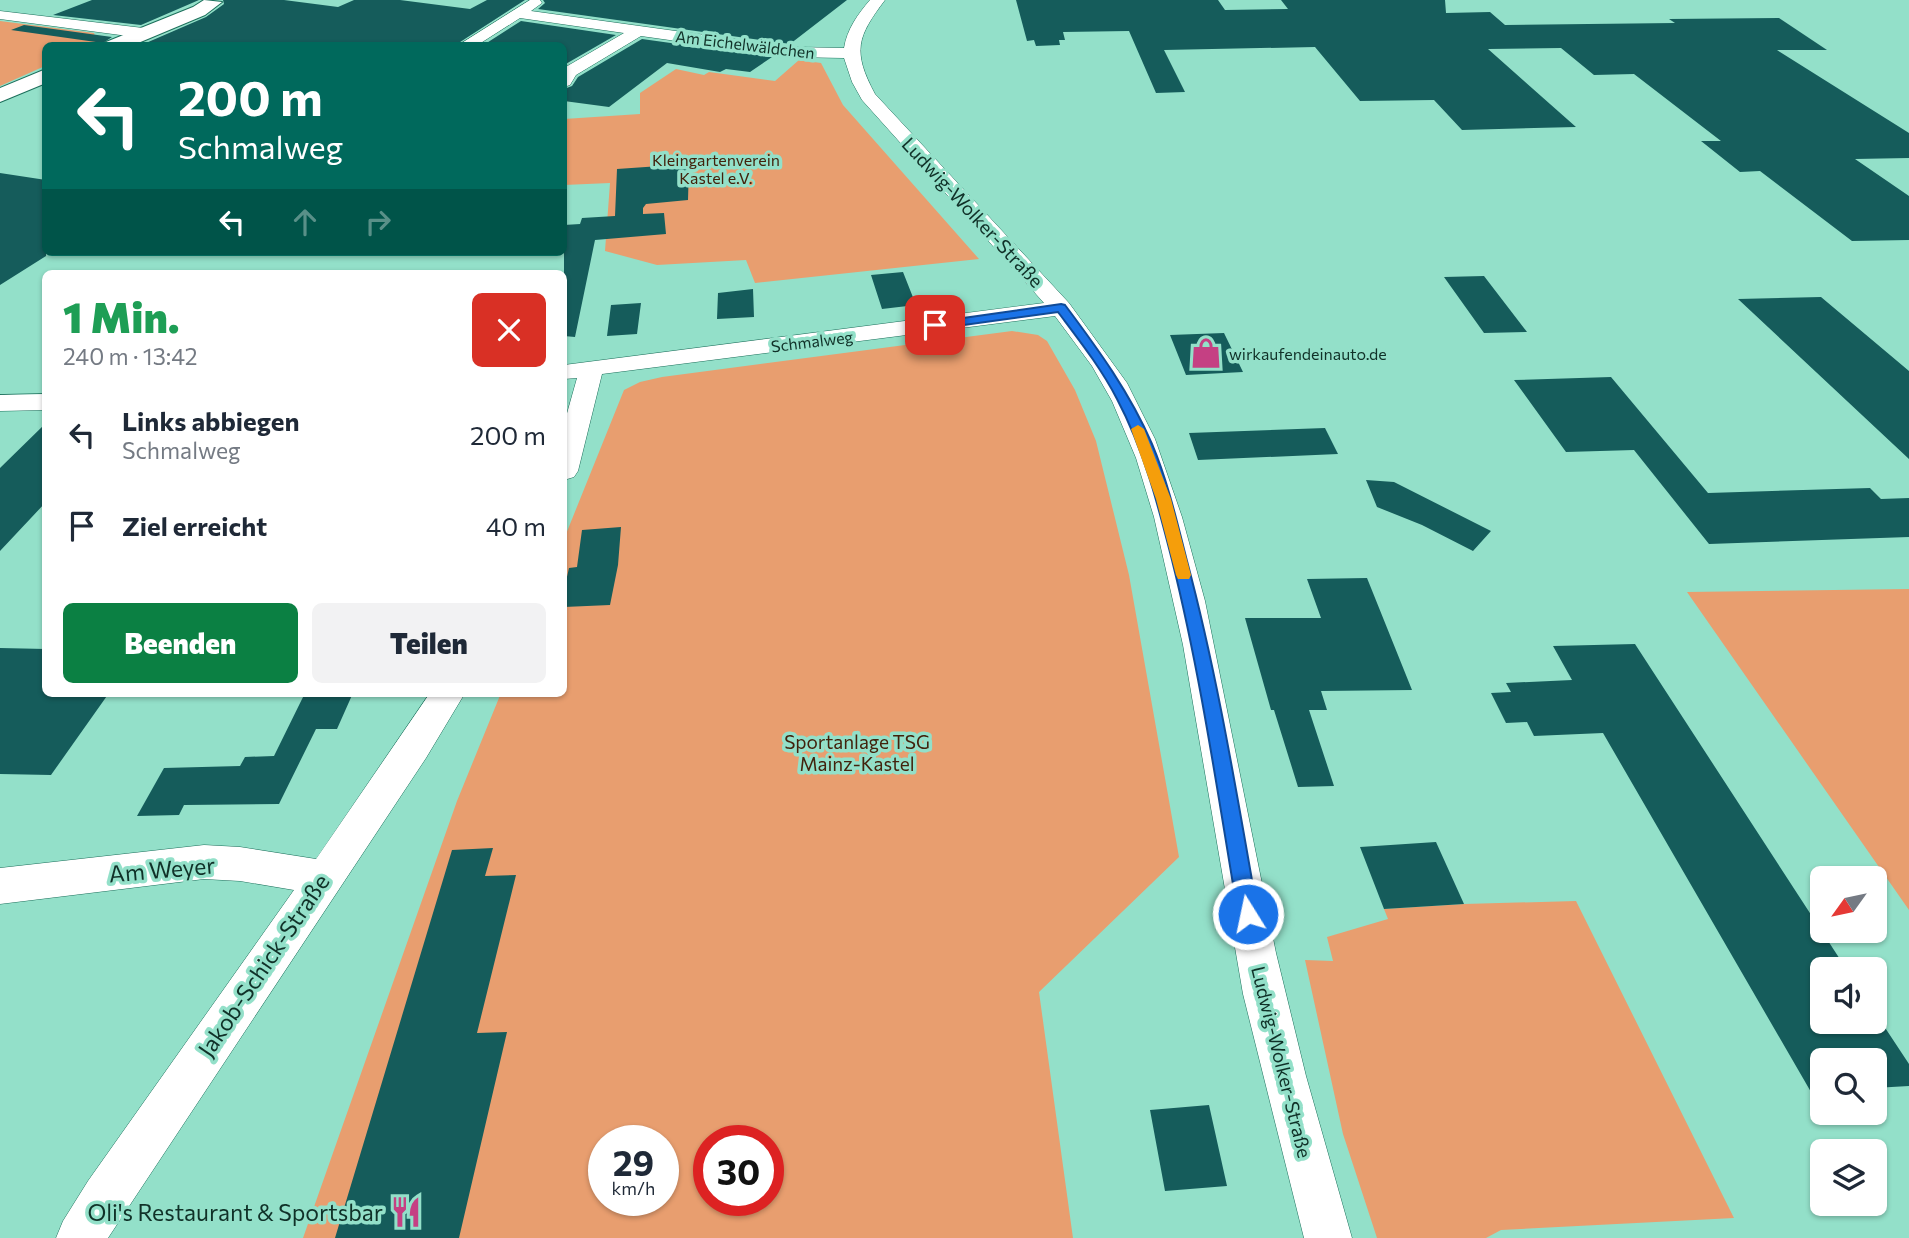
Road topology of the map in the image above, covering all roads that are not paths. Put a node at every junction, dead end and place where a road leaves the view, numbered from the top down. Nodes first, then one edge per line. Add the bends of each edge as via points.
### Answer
1 (541, 0) edge
2 (878, 0) edge
3 (216, 1) edge
4 (519, 13) junction
5 (0, 15) edge
6 (640, 30) junction
7 (143, 33) junction
8 (122, 42) edge
9 (471, 42) edge
10 (850, 53) junction
11 (567, 76) edge
12 (42, 77) edge
13 (0, 96) edge
14 (1061, 308) junction
15 (591, 370) junction
16 (567, 372) edge
17 (42, 402) edge
18 (0, 403) edge
19 (567, 460) edge
20 (446, 697) edge
21 (323, 877) junction
22 (0, 886) edge
23 (80, 1238) edge
24 (1328, 1238) edge

1 - 4 street
2 - 10 street via 854,30
3 - 7 street
4 - 6 street, Am Eichelwäldchen
4 - 9 street
5 - 7 street
6 - 10 street, Am Eichelwäldchen via 791,52
6 - 11 street
7 - 8 street
10 - 14 street, Ludwig-Wolker-Straße via 868,96
12 - 13 street
14 - 15 street, Schmalweg
14 - 24 street, Ludwig-Wolker-Straße via 1124,399 1164,499 1194,621 1286,1093
15 - 16 street, Schmalweg
15 - 19 street
17 - 18 street
20 - 21 street, Jakob-Schick-Straße
21 - 22 street, Am Weyer via 204,862
21 - 23 street, Jakob-Schick-Straße

